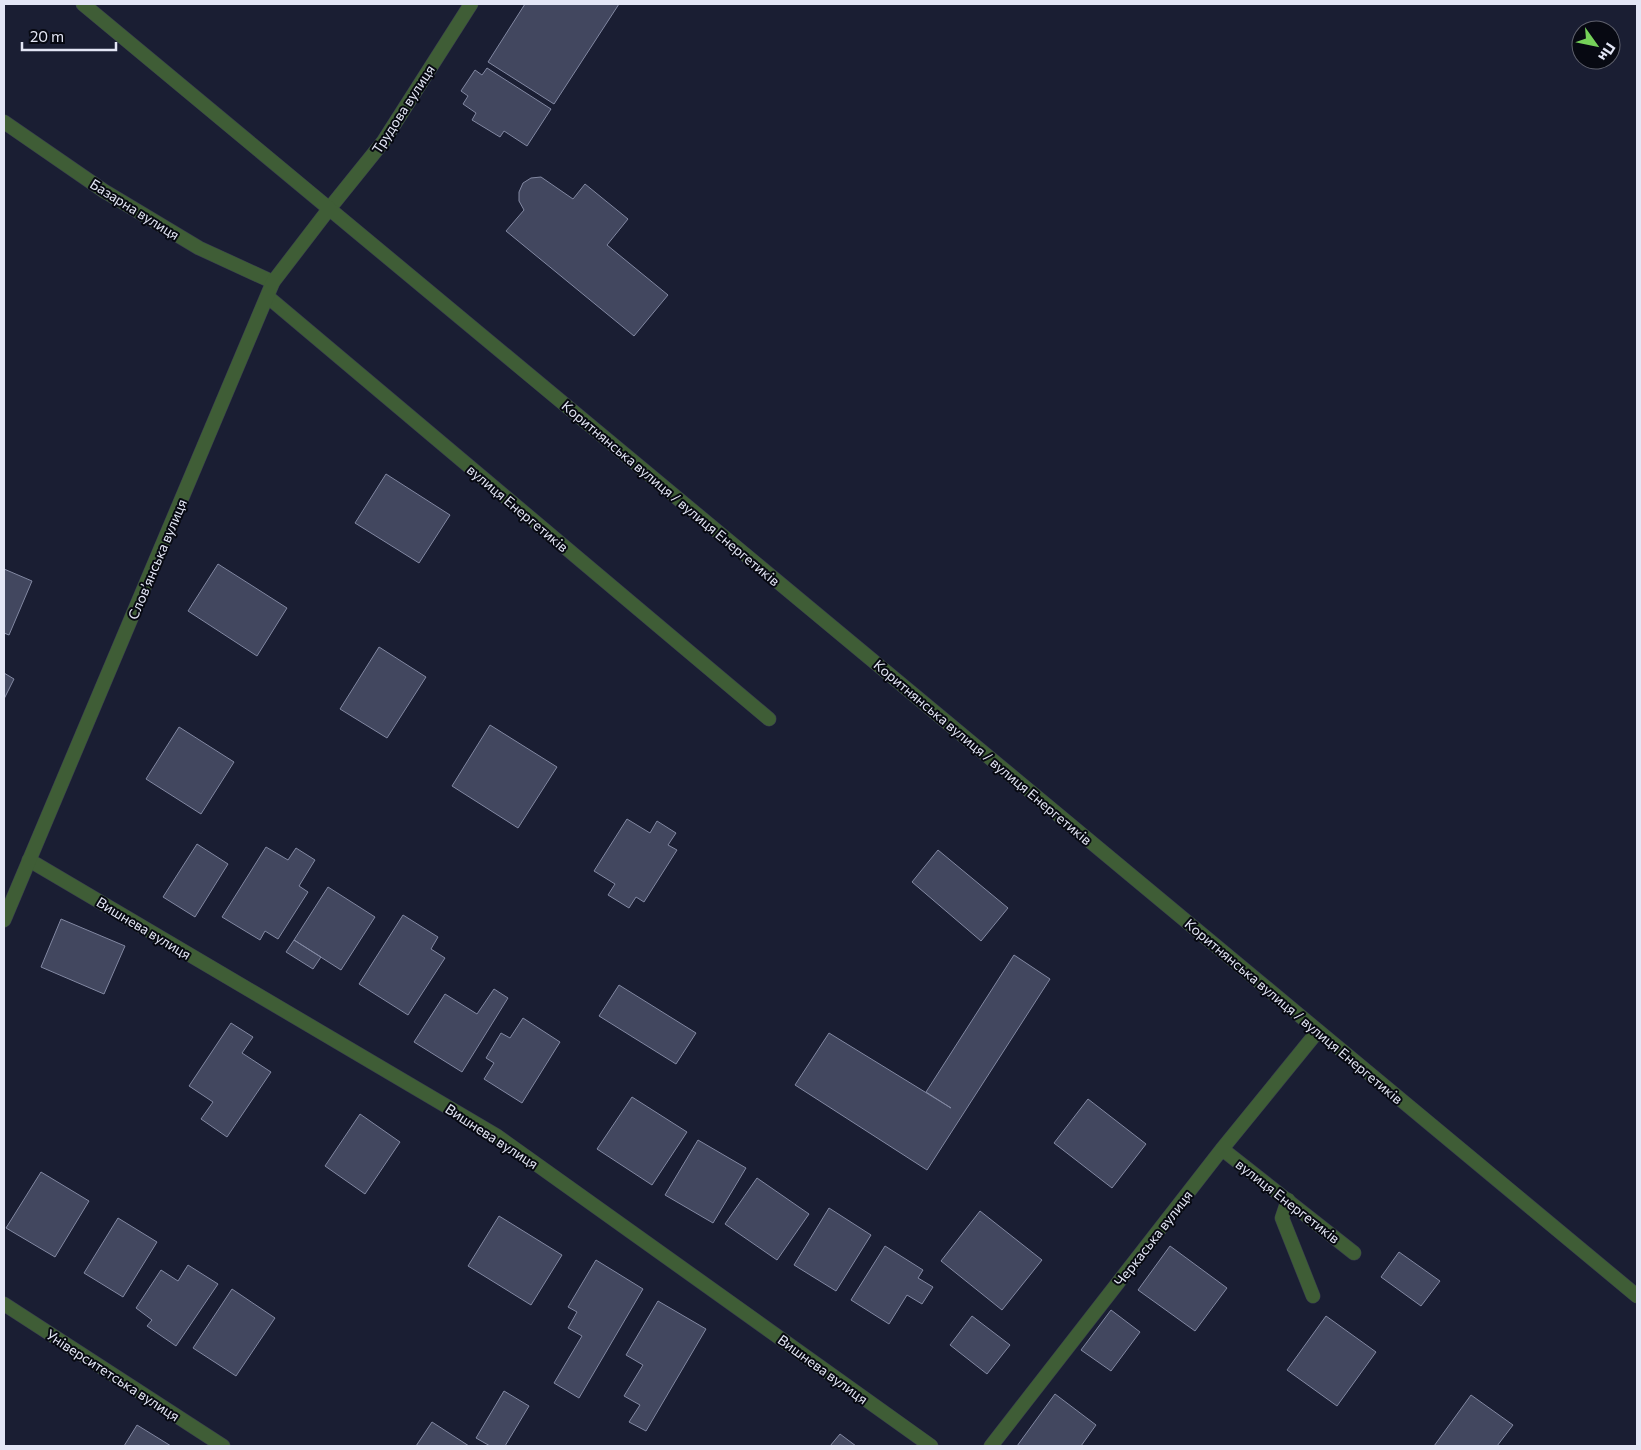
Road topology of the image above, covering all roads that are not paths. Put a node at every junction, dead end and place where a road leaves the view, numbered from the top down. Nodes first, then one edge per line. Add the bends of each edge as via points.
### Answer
1 (83, 4) edge
2 (471, 4) edge
3 (4, 122) edge
4 (329, 209) junction
5 (273, 282) junction
6 (268, 297) junction
7 (769, 718) dead end
8 (30, 860) junction
9 (4, 920) edge
10 (1318, 1031) junction
11 (1222, 1149) junction
12 (1288, 1200) junction
13 (1354, 1253) dead end
14 (1313, 1296) dead end
15 (1637, 1296) edge
16 (4, 1304) edge
17 (223, 1446) edge
18 (931, 1446) edge
19 (991, 1446) edge

1 - 4 street, Коритнянська вулиця / вулиця Енергетиків
2 - 4 street, Трудова вулиця via 383,142
3 - 5 street, Базарна вулиця via 104,191 191,243
4 - 5 street, Словʼянська вулиця
4 - 10 street, Коритнянська вулиця / вулиця Енергетиків
5 - 6 street, Словʼянська вулиця
6 - 7 street, вулиця Енергетиків
6 - 8 street, Словʼянська вулиця
8 - 9 street, Словʼянська вулиця
8 - 18 street, Вишнева вулиця via 497,1136
10 - 11 street, Черкаська вулиця
10 - 15 street, Коритнянська вулиця / вулиця Енергетиків
11 - 12 street, вулиця Енергетиків
11 - 19 street, Черкаська вулиця
12 - 13 street, вулиця Енергетиків
12 - 14 street via 1282,1218
16 - 17 street, Університетська вулиця

